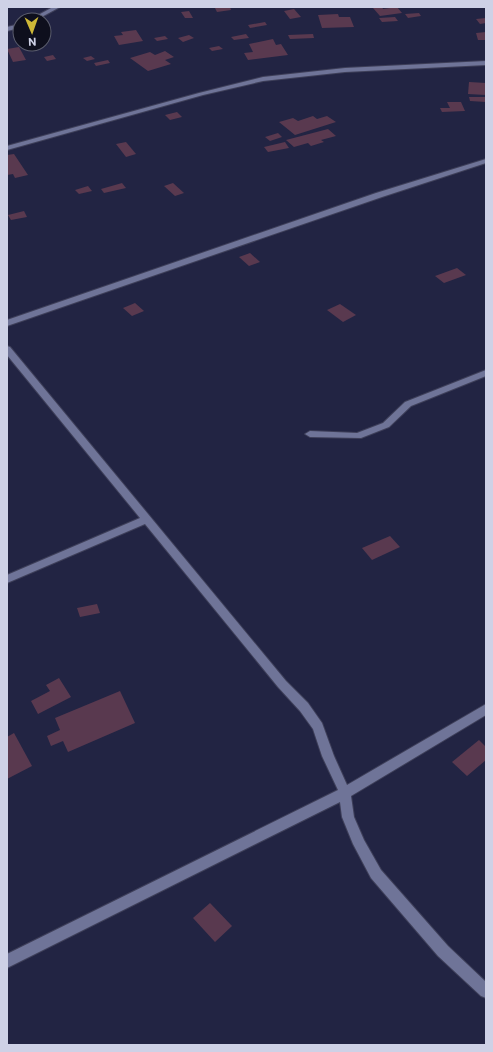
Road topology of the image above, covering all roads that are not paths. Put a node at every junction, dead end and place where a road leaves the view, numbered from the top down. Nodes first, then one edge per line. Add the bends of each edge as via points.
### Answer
1 (58, 7) edge
2 (48, 12) edge
3 (486, 63) edge
4 (7, 148) edge
5 (486, 161) edge
6 (7, 323) edge
7 (7, 349) edge
8 (486, 373) edge
9 (310, 434) dead end
10 (146, 519) junction
11 (7, 579) edge
12 (486, 709) edge
13 (345, 794) junction
14 (7, 961) edge
15 (486, 991) edge

1 - 2 street
3 - 4 street via 345,70 263,79
5 - 6 street via 379,195
7 - 10 street
8 - 9 street via 408,404 386,425 358,436
10 - 11 street
10 - 13 street via 311,717 318,727
12 - 13 street
13 - 14 street
13 - 15 street via 348,817 359,844 376,874 443,951

